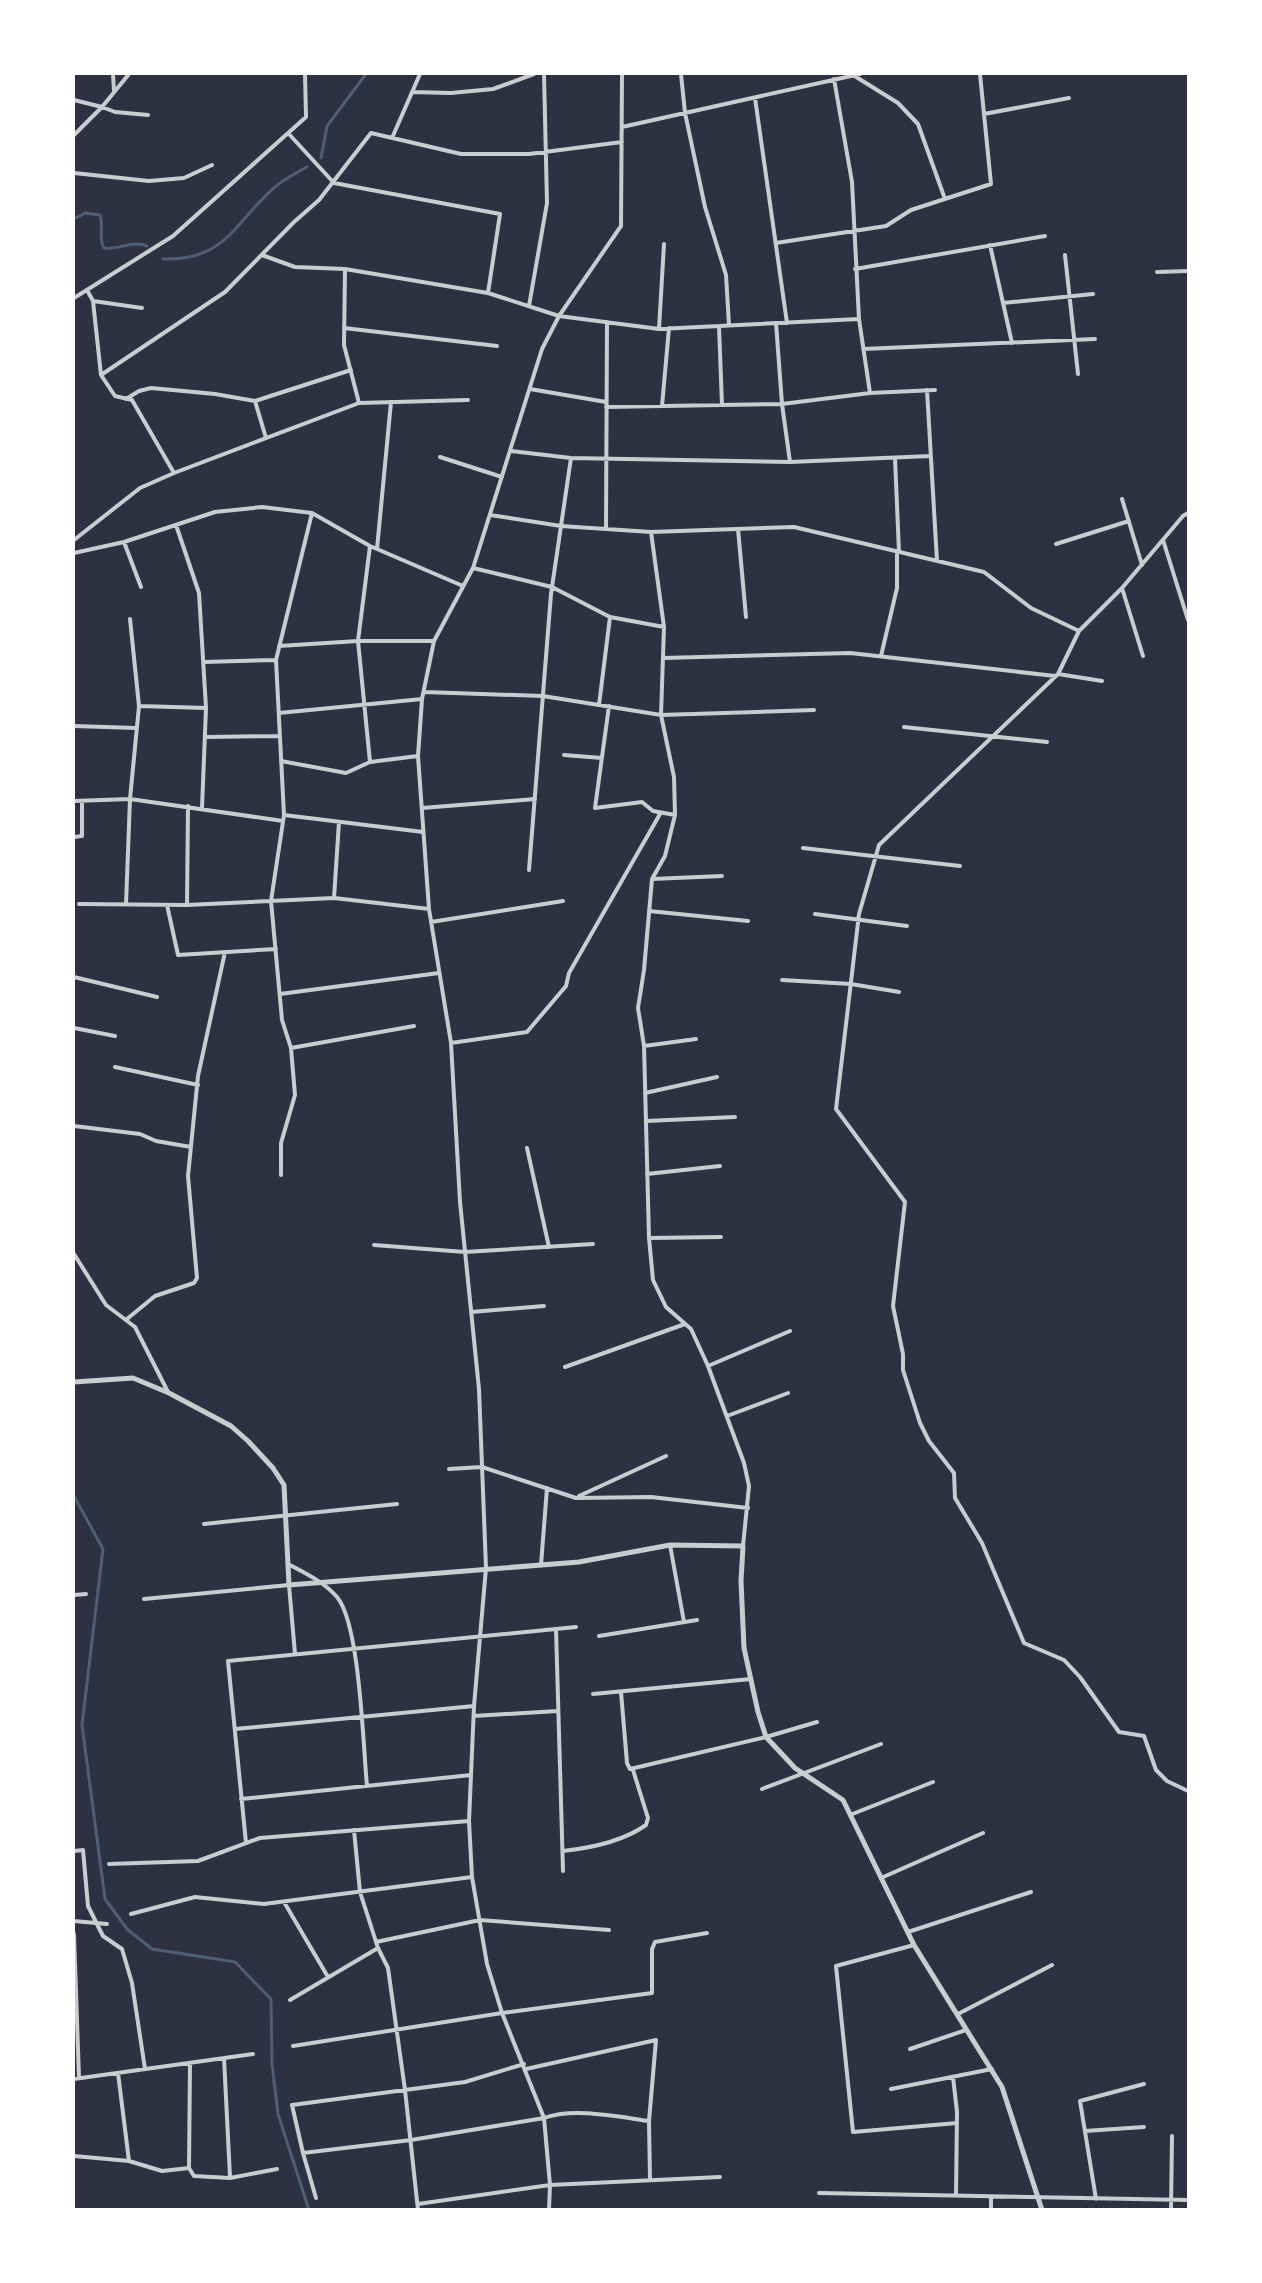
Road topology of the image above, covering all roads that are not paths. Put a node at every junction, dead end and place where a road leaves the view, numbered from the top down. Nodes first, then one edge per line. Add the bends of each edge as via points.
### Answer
1 (113, 74) edge
2 (129, 74) edge
3 (305, 74) edge
4 (420, 74) edge
5 (534, 74) edge
6 (544, 74) edge
7 (622, 74) edge
8 (681, 74) edge
9 (853, 74) edge
10 (860, 74) edge
11 (980, 74) edge
12 (834, 79) junction
13 (114, 92) junction
14 (412, 92) junction
15 (754, 97) junction
16 (1069, 98) dead end
17 (74, 100) edge
18 (102, 107) junction
19 (685, 113) junction
20 (984, 114) junction
21 (148, 115) dead end
22 (622, 127) junction
23 (74, 134) edge
24 (288, 134) junction
25 (392, 138) junction
26 (622, 142) junction
27 (546, 152) junction
28 (212, 165) dead end
29 (74, 173) edge
30 (334, 183) junction
31 (945, 199) junction
32 (854, 231) junction
33 (1045, 236) dead end
34 (776, 243) junction
35 (664, 244) dead end
36 (990, 245) junction
37 (262, 255) junction
38 (1065, 255) dead end
39 (345, 269) junction
40 (855, 269) junction
41 (1188, 271) edge
42 (1157, 272) dead end
43 (87, 290) junction
44 (489, 292) junction
45 (1093, 294) dead end
46 (1070, 296) junction
47 (74, 298) edge
48 (93, 301) junction
49 (1003, 303) junction
50 (529, 306) junction
51 (142, 308) dead end
52 (559, 316) junction
53 (859, 319) junction
54 (607, 322) junction
55 (787, 322) junction
56 (776, 323) junction
57 (729, 325) junction
58 (719, 326) junction
59 (344, 328) junction
60 (669, 328) junction
61 (659, 329) junction
62 (1095, 339) dead end
63 (1074, 340) junction
64 (1012, 342) junction
65 (496, 346) dead end
66 (863, 349) junction
67 (351, 370) junction
68 (1078, 374) dead end
69 (101, 375) junction
70 (530, 389) junction
71 (927, 390) junction
72 (935, 390) dead end
73 (870, 393) junction
74 (126, 399) junction
75 (468, 400) dead end
76 (255, 401) junction
77 (391, 402) junction
78 (359, 403) junction
79 (606, 404) junction
80 (782, 404) junction
81 (722, 405) junction
82 (662, 406) junction
83 (266, 438) junction
84 (511, 451) junction
85 (930, 456) junction
86 (440, 457) dead end
87 (895, 458) junction
88 (571, 459) junction
89 (606, 459) junction
90 (790, 462) junction
91 (174, 473) junction
92 (502, 477) junction
93 (1122, 499) dead end
94 (312, 513) junction
95 (1188, 513) edge
96 (490, 514) junction
97 (1129, 521) junction
98 (176, 525) junction
99 (561, 526) junction
100 (606, 529) junction
101 (738, 529) junction
102 (651, 532) junction
103 (74, 540) edge
104 (1163, 540) junction
105 (124, 542) junction
106 (1056, 544) dead end
107 (370, 546) junction
108 (377, 549) junction
109 (898, 552) junction
110 (74, 553) edge
111 (937, 561) junction
112 (1142, 565) junction
113 (473, 568) junction
114 (464, 586) junction
115 (141, 587) dead end
116 (552, 588) junction
117 (1122, 588) junction
118 (610, 617) junction
119 (746, 617) dead end
120 (130, 619) dead end
121 (1188, 620) edge
122 (664, 627) junction
123 (1079, 631) junction
124 (358, 641) junction
125 (434, 641) junction
126 (279, 646) junction
127 (881, 656) junction
128 (1143, 656) dead end
129 (663, 658) junction
130 (276, 660) junction
131 (203, 662) junction
132 (1057, 675) junction
133 (1102, 681) dead end
134 (424, 692) junction
135 (543, 696) junction
136 (422, 699) junction
137 (364, 705) junction
138 (599, 705) junction
139 (139, 706) junction
140 (609, 706) junction
141 (206, 708) junction
142 (814, 710) dead end
143 (279, 713) junction
144 (661, 715) junction
145 (74, 726) edge
146 (904, 727) dead end
147 (136, 728) junction
148 (280, 736) junction
149 (993, 736) junction
150 (205, 737) junction
151 (1047, 742) dead end
152 (564, 755) dead end
153 (418, 756) junction
154 (602, 758) junction
155 (281, 761) junction
156 (370, 762) junction
157 (130, 799) junction
158 (535, 799) junction
159 (74, 801) edge
160 (82, 801) junction
161 (188, 806) junction
162 (202, 808) junction
163 (422, 808) junction
164 (660, 814) junction
165 (284, 815) junction
166 (675, 815) junction
167 (283, 821) junction
168 (339, 822) junction
169 (423, 832) junction
170 (74, 837) edge
171 (803, 848) dead end
172 (876, 856) junction
173 (960, 866) dead end
174 (529, 870) dead end
175 (722, 876) dead end
176 (652, 879) junction
177 (334, 898) junction
178 (271, 901) junction
179 (563, 901) dead end
180 (79, 904) dead end
181 (126, 904) junction
182 (167, 905) junction
183 (187, 905) junction
184 (429, 909) junction
185 (649, 911) junction
186 (814, 914) dead end
187 (859, 920) junction
188 (748, 921) dead end
189 (430, 922) junction
190 (907, 926) dead end
191 (276, 949) junction
192 (225, 952) junction
193 (439, 973) junction
194 (74, 976) edge
195 (782, 980) dead end
196 (851, 984) junction
197 (899, 992) dead end
198 (280, 994) junction
199 (157, 997) dead end
200 (414, 1026) dead end
201 (74, 1028) edge
202 (115, 1036) dead end
203 (696, 1039) dead end
204 (451, 1043) junction
205 (644, 1046) junction
206 (291, 1048) junction
207 (115, 1067) dead end
208 (717, 1077) dead end
209 (198, 1084) junction
210 (645, 1094) junction
211 (735, 1117) dead end
212 (646, 1121) junction
213 (74, 1126) edge
214 (191, 1147) junction
215 (527, 1148) dead end
216 (720, 1166) dead end
217 (647, 1174) junction
218 (281, 1175) dead end
219 (721, 1237) dead end
220 (649, 1238) junction
221 (593, 1244) dead end
222 (374, 1245) dead end
223 (549, 1247) junction
224 (465, 1252) junction
225 (74, 1254) edge
226 (544, 1306) dead end
227 (471, 1312) junction
228 (127, 1319) junction
229 (685, 1324) junction
230 (790, 1331) dead end
231 (708, 1366) junction
232 (565, 1367) dead end
233 (74, 1382) edge
234 (169, 1393) junction
235 (788, 1393) dead end
236 (727, 1416) junction
237 (666, 1456) dead end
238 (482, 1467) junction
239 (449, 1469) dead end
240 (547, 1488) junction
241 (576, 1498) junction
242 (397, 1504) dead end
243 (748, 1508) junction
244 (285, 1516) junction
245 (204, 1524) dead end
246 (670, 1545) junction
247 (743, 1546) junction
248 (288, 1564) junction
249 (541, 1564) junction
250 (486, 1568) junction
251 (321, 1582) junction
252 (289, 1585) junction
253 (86, 1593) dead end
254 (74, 1595) edge
255 (144, 1599) dead end
256 (697, 1620) dead end
257 (684, 1622) junction
258 (576, 1628) dead end
259 (556, 1629) junction
260 (599, 1635) dead end
261 (480, 1636) junction
262 (354, 1649) junction
263 (295, 1654) junction
264 (751, 1679) junction
265 (621, 1692) junction
266 (593, 1694) dead end
267 (474, 1706) junction
268 (558, 1711) junction
269 (474, 1716) junction
270 (360, 1717) junction
271 (817, 1722) dead end
272 (235, 1729) junction
273 (766, 1737) junction
274 (881, 1744) dead end
275 (633, 1770) junction
276 (803, 1773) junction
277 (471, 1775) junction
278 (933, 1782) dead end
279 (367, 1786) junction
280 (762, 1789) dead end
281 (1188, 1791) edge
282 (242, 1799) junction
283 (850, 1815) junction
284 (470, 1821) junction
285 (354, 1830) junction
286 (983, 1833) dead end
287 (246, 1844) junction
288 (74, 1851) edge
289 (562, 1851) junction
290 (109, 1864) dead end
291 (563, 1871) dead end
292 (472, 1877) junction
293 (881, 1878) junction
294 (360, 1892) junction
295 (1031, 1892) dead end
296 (284, 1902) junction
297 (131, 1914) dead end
298 (480, 1920) junction
299 (74, 1921) edge
300 (97, 1923) junction
301 (107, 1924) dead end
302 (609, 1930) dead end
303 (707, 1933) dead end
304 (908, 1933) junction
305 (74, 1934) edge
306 (376, 1942) junction
307 (914, 1945) junction
308 (378, 1948) junction
309 (1052, 1965) dead end
310 (328, 1977) junction
311 (290, 2000) dead end
312 (502, 2013) junction
313 (958, 2014) junction
314 (968, 2029) junction
315 (397, 2030) junction
316 (293, 2046) dead end
317 (910, 2049) dead end
318 (253, 2054) dead end
319 (224, 2058) junction
320 (190, 2063) junction
321 (525, 2067) junction
322 (992, 2069) junction
323 (146, 2070) junction
324 (118, 2073) junction
325 (953, 2077) junction
326 (76, 2079) edge
327 (1144, 2084) dead end
328 (891, 2089) dead end
329 (405, 2090) junction
330 (544, 2118) junction
331 (649, 2121) junction
332 (957, 2123) junction
333 (1144, 2127) dead end
334 (1085, 2131) junction
335 (1172, 2136) dead end
336 (411, 2139) junction
337 (303, 2153) junction
338 (74, 2157) edge
339 (129, 2161) junction
340 (189, 2168) junction
341 (277, 2169) dead end
342 (720, 2176) dead end
343 (230, 2178) junction
344 (650, 2180) junction
345 (550, 2186) junction
346 (819, 2193) dead end
347 (956, 2196) junction
348 (991, 2197) junction
349 (316, 2198) dead end
350 (1038, 2198) junction
351 (1096, 2199) junction
352 (1171, 2200) junction
353 (1188, 2200) edge
354 (417, 2204) junction
355 (418, 2210) edge
356 (549, 2210) edge
357 (991, 2210) edge
358 (1042, 2210) edge
359 (1171, 2210) edge

1 - 13 street
2 - 13 street
3 - 24 street via 306,117
4 - 14 street
5 - 14 street via 493,89
6 - 27 street
7 - 22 street
8 - 19 street
9 - 10 street
9 - 12 street
9 - 31 street via 898,103 918,124
11 - 20 street
12 - 15 street
12 - 32 street via 852,182
13 - 18 street
14 - 25 street
15 - 19 street
15 - 34 street
16 - 20 street
17 - 18 street
18 - 21 street
18 - 23 street
19 - 22 street
19 - 57 street via 705,207 726,275
20 - 31 street via 991,184
22 - 26 street
24 - 30 street
24 - 43 street via 173,236
25 - 27 street via 461,153
25 - 30 street via 371,133
26 - 27 street
26 - 52 street via 621,226
27 - 50 street via 546,203
28 - 29 street via 184,178 149,181
30 - 37 street
30 - 44 street via 500,214
31 - 32 street via 911,210 886,226
32 - 34 street
32 - 40 street
33 - 36 street
34 - 55 street
35 - 61 street
36 - 40 street
36 - 49 street
37 - 39 street via 295,267
37 - 69 street via 225,292
38 - 46 street
39 - 44 street
39 - 59 street
40 - 53 street
41 - 42 street
43 - 47 street
43 - 48 street
44 - 50 street
45 - 46 street
46 - 49 street
46 - 63 street
48 - 51 street
48 - 69 street
49 - 64 street
50 - 52 street
52 - 54 street
52 - 70 street via 542,349
53 - 55 street
53 - 66 street
54 - 61 street
54 - 79 street
55 - 56 street
56 - 57 street
56 - 80 street
57 - 58 street
58 - 60 street
58 - 81 street
59 - 65 street
59 - 67 street
60 - 61 street
60 - 82 street
62 - 63 street
63 - 64 street
63 - 68 street
64 - 66 street
66 - 73 street
67 - 76 street
67 - 78 street
69 - 74 street via 115,396
70 - 79 street
70 - 84 street
71 - 72 street
71 - 73 street
71 - 85 street
73 - 80 street
74 - 76 street via 151,388
74 - 91 street via 132,400
75 - 77 street
76 - 83 street
77 - 78 street
77 - 108 street
78 - 83 street
79 - 82 street
79 - 89 street
80 - 81 street
80 - 90 street
81 - 82 street
83 - 91 street
84 - 88 street
84 - 92 street
85 - 87 street
85 - 111 street
86 - 92 street
87 - 90 street
87 - 109 street
88 - 89 street
88 - 99 street
89 - 90 street
89 - 100 street
91 - 103 street via 140,488
92 - 96 street
93 - 97 street
94 - 98 street via 262,507 215,512
94 - 107 street
94 - 126 street
95 - 104 street
96 - 99 street
96 - 113 street
97 - 106 street
97 - 112 street
98 - 105 street
98 - 131 street via 199,593
99 - 100 street
99 - 116 street
100 - 102 street
101 - 102 street
101 - 109 street via 794,527
101 - 119 street
102 - 122 street
104 - 112 street
104 - 121 street
105 - 110 street
105 - 115 street
107 - 108 street
107 - 124 street
108 - 114 street
109 - 111 street
109 - 127 street via 897,588
111 - 123 street via 984,572 1031,608
112 - 117 street
113 - 114 street
113 - 116 street
114 - 125 street
116 - 118 street
116 - 135 street
117 - 123 street
117 - 128 street
118 - 122 street
118 - 138 street
120 - 139 street
122 - 129 street
123 - 132 street
124 - 125 street
124 - 126 street
124 - 137 street
125 - 134 street
126 - 130 street
127 - 129 street via 850,653
127 - 132 street
129 - 144 street
130 - 131 street
130 - 143 street
131 - 141 street
132 - 133 street
132 - 149 street
134 - 135 street
134 - 136 street
135 - 138 street
135 - 158 street
136 - 137 street
136 - 153 street
137 - 143 street
137 - 156 street
138 - 140 street
139 - 141 street
139 - 147 street
140 - 144 street
140 - 154 street
141 - 150 street
142 - 144 street
143 - 148 street
144 - 166 street via 674,777
145 - 147 street
146 - 149 street
147 - 157 street
148 - 150 street
148 - 155 street
149 - 151 street
149 - 172 street via 879,845
150 - 162 street
152 - 154 street
153 - 156 street
153 - 163 street
154 - 164 street via 595,808 642,802
155 - 156 street via 346,773
155 - 165 street
157 - 160 street
157 - 161 street
157 - 181 street
158 - 163 street
158 - 174 street
159 - 160 street
160 - 170 street via 82,836
161 - 162 street
161 - 183 street
162 - 167 street
163 - 169 street
164 - 166 street
164 - 204 street via 568,973 566,986 528,1032
165 - 167 street
165 - 168 street
166 - 176 street via 665,856
167 - 178 street
168 - 169 street
168 - 177 street
169 - 184 street
171 - 172 street
172 - 173 street
172 - 187 street
175 - 176 street
176 - 185 street
177 - 178 street
177 - 184 street
178 - 183 street
178 - 191 street
179 - 189 street
180 - 181 street
181 - 182 street
182 - 183 street
182 - 192 street via 178,955
184 - 189 street
185 - 188 street
185 - 205 street via 638,1008
186 - 187 street
187 - 190 street
187 - 196 street
189 - 193 street
191 - 192 street
191 - 198 street
192 - 209 street
193 - 198 street
193 - 204 street
194 - 199 street
195 - 196 street
196 - 197 street
196 - 281 street via 836,1109 905,1202 893,1306 903,1370 920,1423 928,1441 954,1473 955,1498 982,1543 1024,1643 1064,1660 1119,1732 1144,1736 1156,1770 1167,1781
198 - 206 street via 282,1020
200 - 206 street
201 - 202 street
203 - 205 street
204 - 224 street
205 - 210 street
206 - 218 street via 295,1095 281,1143
207 - 209 street
208 - 210 street
209 - 214 street
210 - 212 street
211 - 212 street
212 - 217 street
213 - 214 street via 140,1134
214 - 228 street via 189,1197 197,1278 194,1283 154,1296
215 - 223 street
216 - 217 street
217 - 220 street
219 - 220 street
220 - 229 street via 653,1280 666,1307
221 - 223 street
222 - 224 street
223 - 224 street
224 - 227 street
225 - 228 street via 106,1305
226 - 227 street
227 - 238 street
228 - 234 street via 135,1327
229 - 231 street
229 - 232 street
230 - 231 street
231 - 236 street
233 - 234 street via 133,1378
234 - 244 street via 231,1426 255,1448 284,1485
235 - 236 street
236 - 243 street via 744,1463
237 - 241 street
238 - 239 street
238 - 240 street
238 - 250 street
240 - 241 street
240 - 249 street
241 - 243 street via 651,1497
242 - 244 street
243 - 247 street
244 - 245 street
244 - 248 street
246 - 247 street
246 - 249 street via 579,1562
246 - 257 street
247 - 264 street via 744,1648
248 - 251 street
248 - 252 street
249 - 250 street
250 - 251 street
250 - 261 street
251 - 252 street
251 - 262 street via 345,1609
252 - 255 street
252 - 263 street
253 - 254 street
256 - 257 street
257 - 260 street
258 - 259 street
259 - 261 street
259 - 268 street
261 - 262 street
261 - 267 street
262 - 263 street
262 - 270 street
263 - 272 street via 228,1661
264 - 265 street
264 - 273 street
265 - 266 street
265 - 275 street via 628,1767
267 - 269 street
267 - 270 street
268 - 269 street
268 - 289 street
269 - 277 street
270 - 272 street
270 - 279 street
271 - 273 street
272 - 282 street
273 - 275 street
273 - 276 street
274 - 276 street
275 - 289 street via 648,1818 646,1825 610,1842
276 - 280 street
276 - 283 street via 843,1800
277 - 279 street
277 - 284 street
278 - 283 street
279 - 282 street
282 - 287 street
283 - 293 street
284 - 285 street
284 - 292 street
285 - 287 street via 260,1839
285 - 294 street
286 - 293 street
287 - 290 street via 198,1861
288 - 300 street via 83,1850 88,1906
289 - 291 street
292 - 294 street
292 - 298 street
293 - 304 street
294 - 296 street
294 - 306 street
295 - 304 street
296 - 297 street via 264,1904 195,1897
296 - 310 street
298 - 302 street
298 - 306 street
298 - 312 street via 487,1964
299 - 300 street
300 - 301 street
300 - 323 street via 103,1936 122,1949 132,1983
303 - 312 street via 655,1942 652,1993
304 - 307 street
305 - 326 street
306 - 308 street
307 - 313 street
307 - 332 street via 836,1966 853,2132
308 - 310 street
308 - 315 street via 388,1968
309 - 313 street
310 - 311 street
312 - 315 street
312 - 321 street
313 - 314 street
314 - 317 street
314 - 322 street
315 - 316 street
315 - 329 street
318 - 319 street
319 - 320 street
319 - 343 street
320 - 323 street
320 - 340 street
321 - 329 street via 465,2082
321 - 330 street
321 - 331 street via 656,2040
322 - 325 street
322 - 350 street via 1002,2087
323 - 324 street
324 - 326 street
324 - 339 street
325 - 328 street
325 - 332 street
327 - 334 street via 1080,2101
329 - 336 street
329 - 337 street via 292,2105
330 - 331 street via 555,2114 600,2115
330 - 336 street
330 - 345 street
331 - 344 street
332 - 347 street
333 - 334 street
334 - 351 street
335 - 352 street
336 - 337 street
336 - 354 street
337 - 349 street
338 - 339 street
339 - 340 street via 162,2171
340 - 343 street via 195,2177
341 - 343 street
342 - 344 street
344 - 345 street
345 - 354 street
345 - 356 street
346 - 347 street
347 - 348 street
348 - 350 street
348 - 357 street
350 - 351 street
350 - 358 street
351 - 352 street
352 - 353 street
352 - 359 street
354 - 355 street

